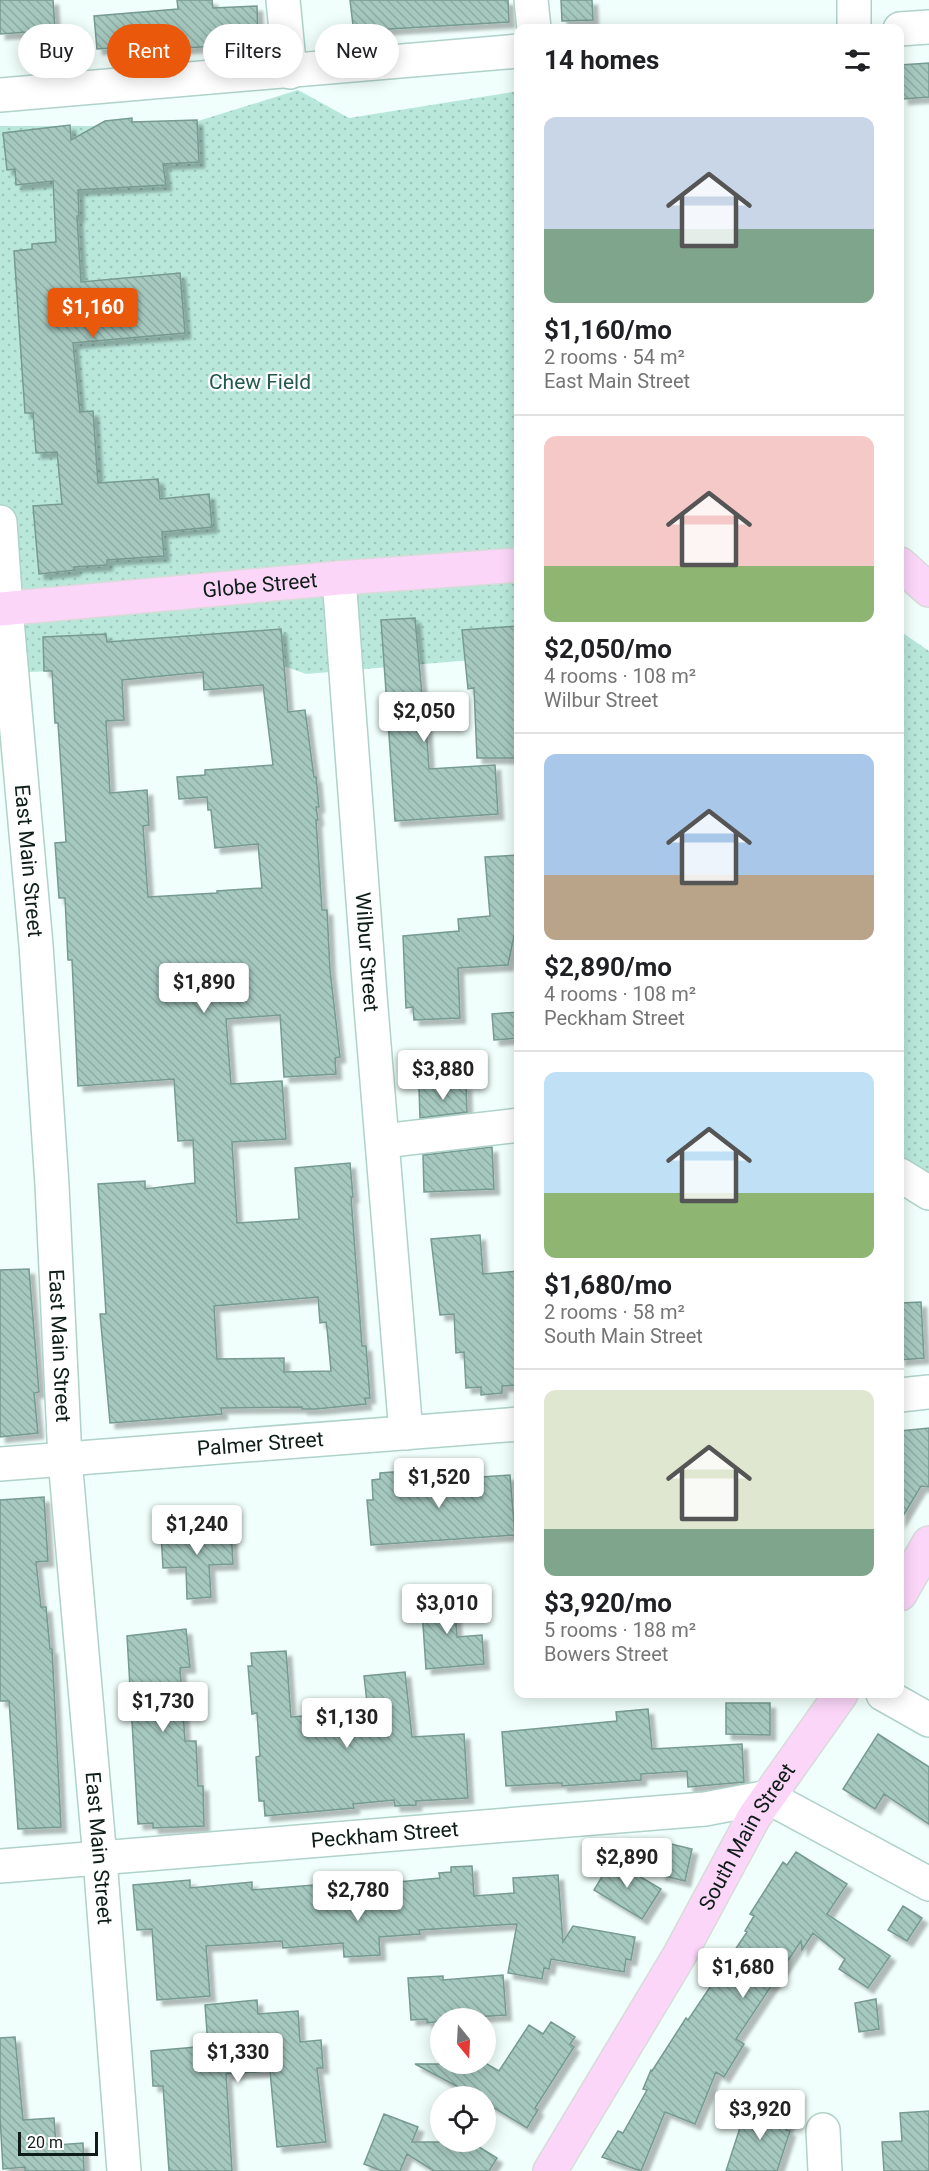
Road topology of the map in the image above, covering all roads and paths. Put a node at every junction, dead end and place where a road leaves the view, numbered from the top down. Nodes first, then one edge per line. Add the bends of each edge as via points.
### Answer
1 (283, 0) edge
2 (531, 0) edge
3 (854, 0) edge
4 (285, 24) edge
5 (534, 24) edge
6 (854, 24) edge
7 (929, 27) edge
8 (904, 29) edge
9 (514, 51) edge
10 (303, 71) edge
11 (214, 78) edge
12 (0, 95) edge
13 (0, 522) edge
14 (514, 565) edge
15 (904, 568) edge
16 (339, 578) junction
17 (929, 590) edge
18 (3, 609) edge
19 (514, 1126) edge
20 (383, 1141) junction
21 (904, 1177) edge
22 (929, 1193) edge
23 (929, 1392) edge
24 (904, 1395) edge
25 (514, 1424) edge
26 (406, 1432) junction
27 (65, 1459) junction
28 (0, 1464) edge
29 (929, 1543) edge
30 (904, 1587) edge
31 (838, 1698) edge
32 (890, 1698) edge
33 (929, 1720) edge
34 (768, 1797) junction
35 (100, 1859) junction
36 (0, 1866) edge
37 (929, 1884) edge
38 (823, 2130) dead end
39 (124, 2171) edge
40 (550, 2171) edge
41 (825, 2171) edge

1 - 4 street
2 - 5 street
3 - 6 street
7 - 8 street
9 - 10 street
11 - 12 street
13 - 18 street, East Main Street
14 - 16 main road, Globe Street
15 - 17 main road
16 - 18 main road, Globe Street
16 - 20 street, Wilbur Street
18 - 27 street, East Main Street via 36,945
19 - 20 street
20 - 26 street, Wilbur Street
21 - 22 street
23 - 24 street
25 - 26 street, Palmer Street
26 - 27 street, Palmer Street
27 - 28 street, Palmer Street
27 - 35 street, East Main Street
29 - 30 main road
31 - 34 main road, South Main Street
32 - 33 street
34 - 35 street, Peckham Street via 705,1809
34 - 37 street
34 - 40 main road, South Main Street via 679,1956
35 - 36 street, Peckham Street
35 - 39 street, East Main Street
38 - 41 street

